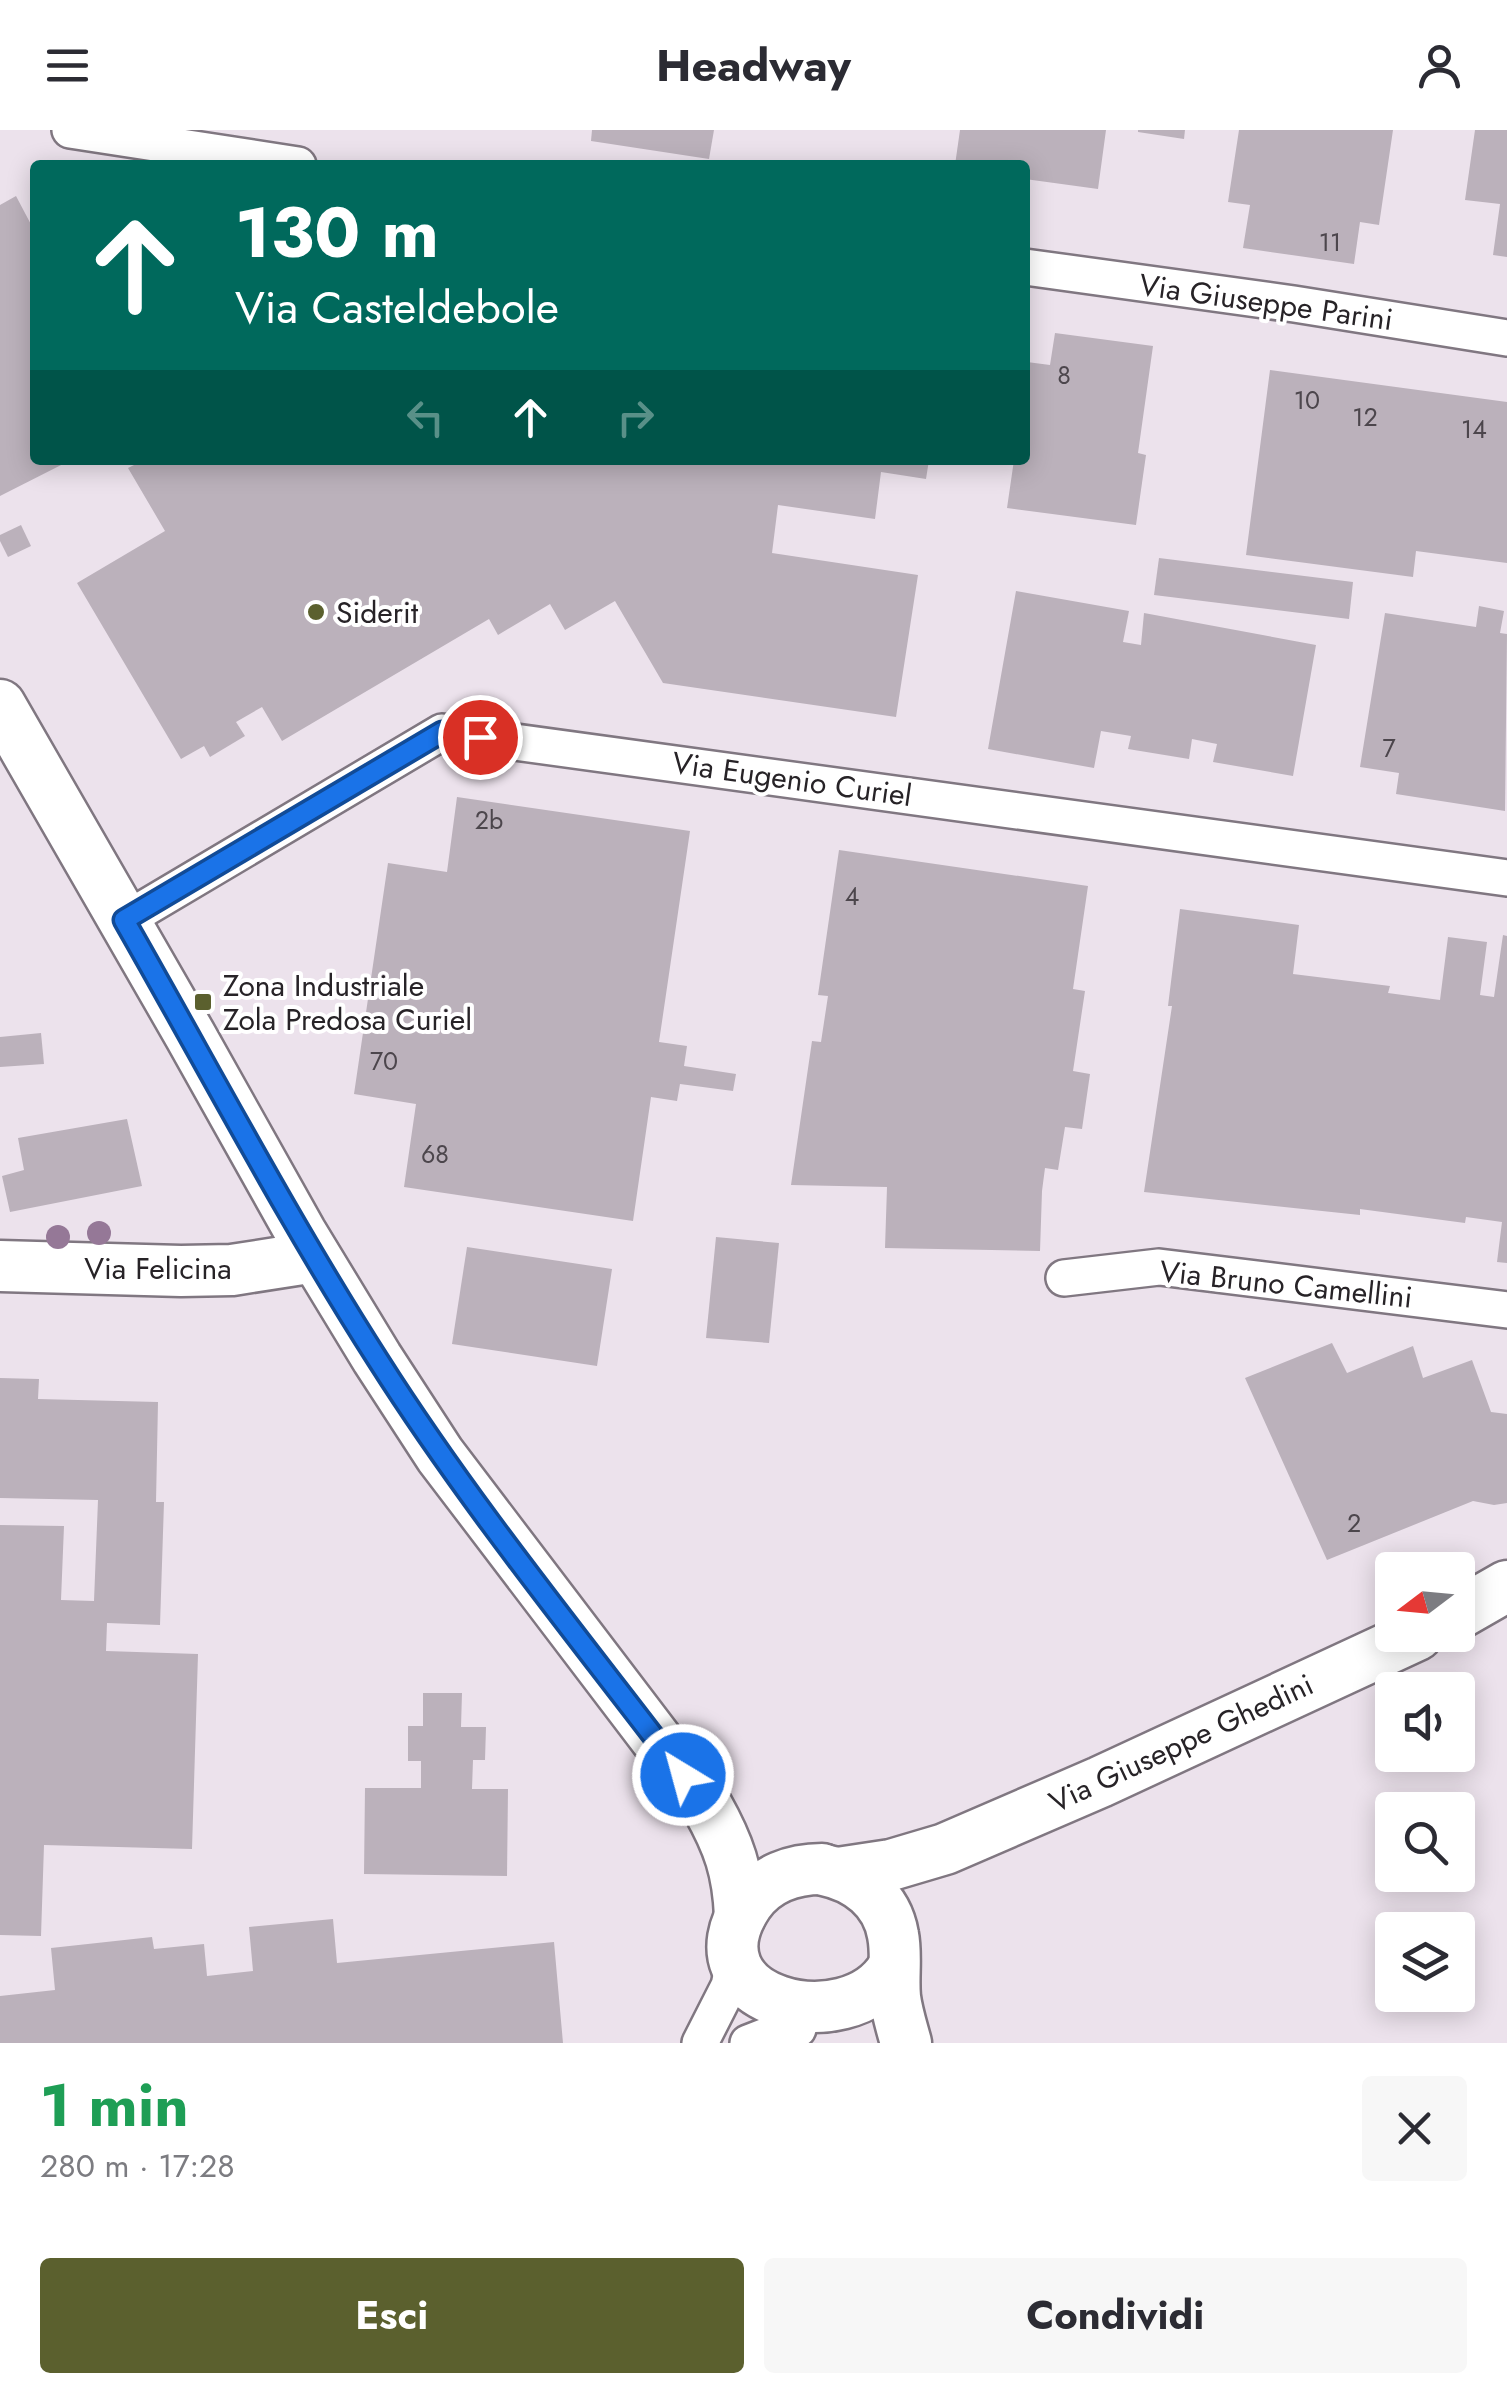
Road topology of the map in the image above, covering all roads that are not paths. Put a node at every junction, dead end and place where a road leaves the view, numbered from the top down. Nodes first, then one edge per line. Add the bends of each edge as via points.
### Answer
1 (70, 130) edge
2 (265, 160) edge
3 (1030, 269) edge
4 (1507, 338) edge
5 (0, 705) edge
6 (1507, 878) edge
7 (124, 920) junction
8 (308, 1245) junction
9 (0, 1266) edge
10 (1064, 1278) dead end
11 (1507, 1310) edge
12 (1507, 1586) edge
13 (1475, 1604) edge
14 (1380, 1652) edge
15 (707, 1806) junction
16 (946, 1849) junction
17 (830, 1871) junction
18 (737, 1939) junction
19 (894, 1960) junction
20 (843, 2032) edge
21 (700, 2043) edge
22 (748, 2043) edge
23 (906, 2043) edge

1 - 2 street
3 - 4 street, Via Giuseppe Parini
5 - 7 street
6 - 7 street, Via Eugenio Curiel via 442,732
7 - 8 street
8 - 9 street, Via Felicina via 232,1270
8 - 15 street via 440,1455
10 - 11 street, Via Bruno Camellini via 1159,1267
12 - 13 street
14 - 16 street, Via Giuseppe Ghedini
15 - 17 street via 757,1846
15 - 18 street via 738,1883
16 - 17 street, Via Giuseppe Ghedini via 891,1866
16 - 19 street, Via Giuseppe Ghedini via 920,1877
17 - 18 street via 790,1872 769,1883 750,1900
17 - 19 street via 853,1879 885,1910
18 - 20 street via 740,1983 753,2003 781,2024
18 - 21 street via 729,1986
19 - 20 street via 882,1995
19 - 23 street
20 - 22 street

